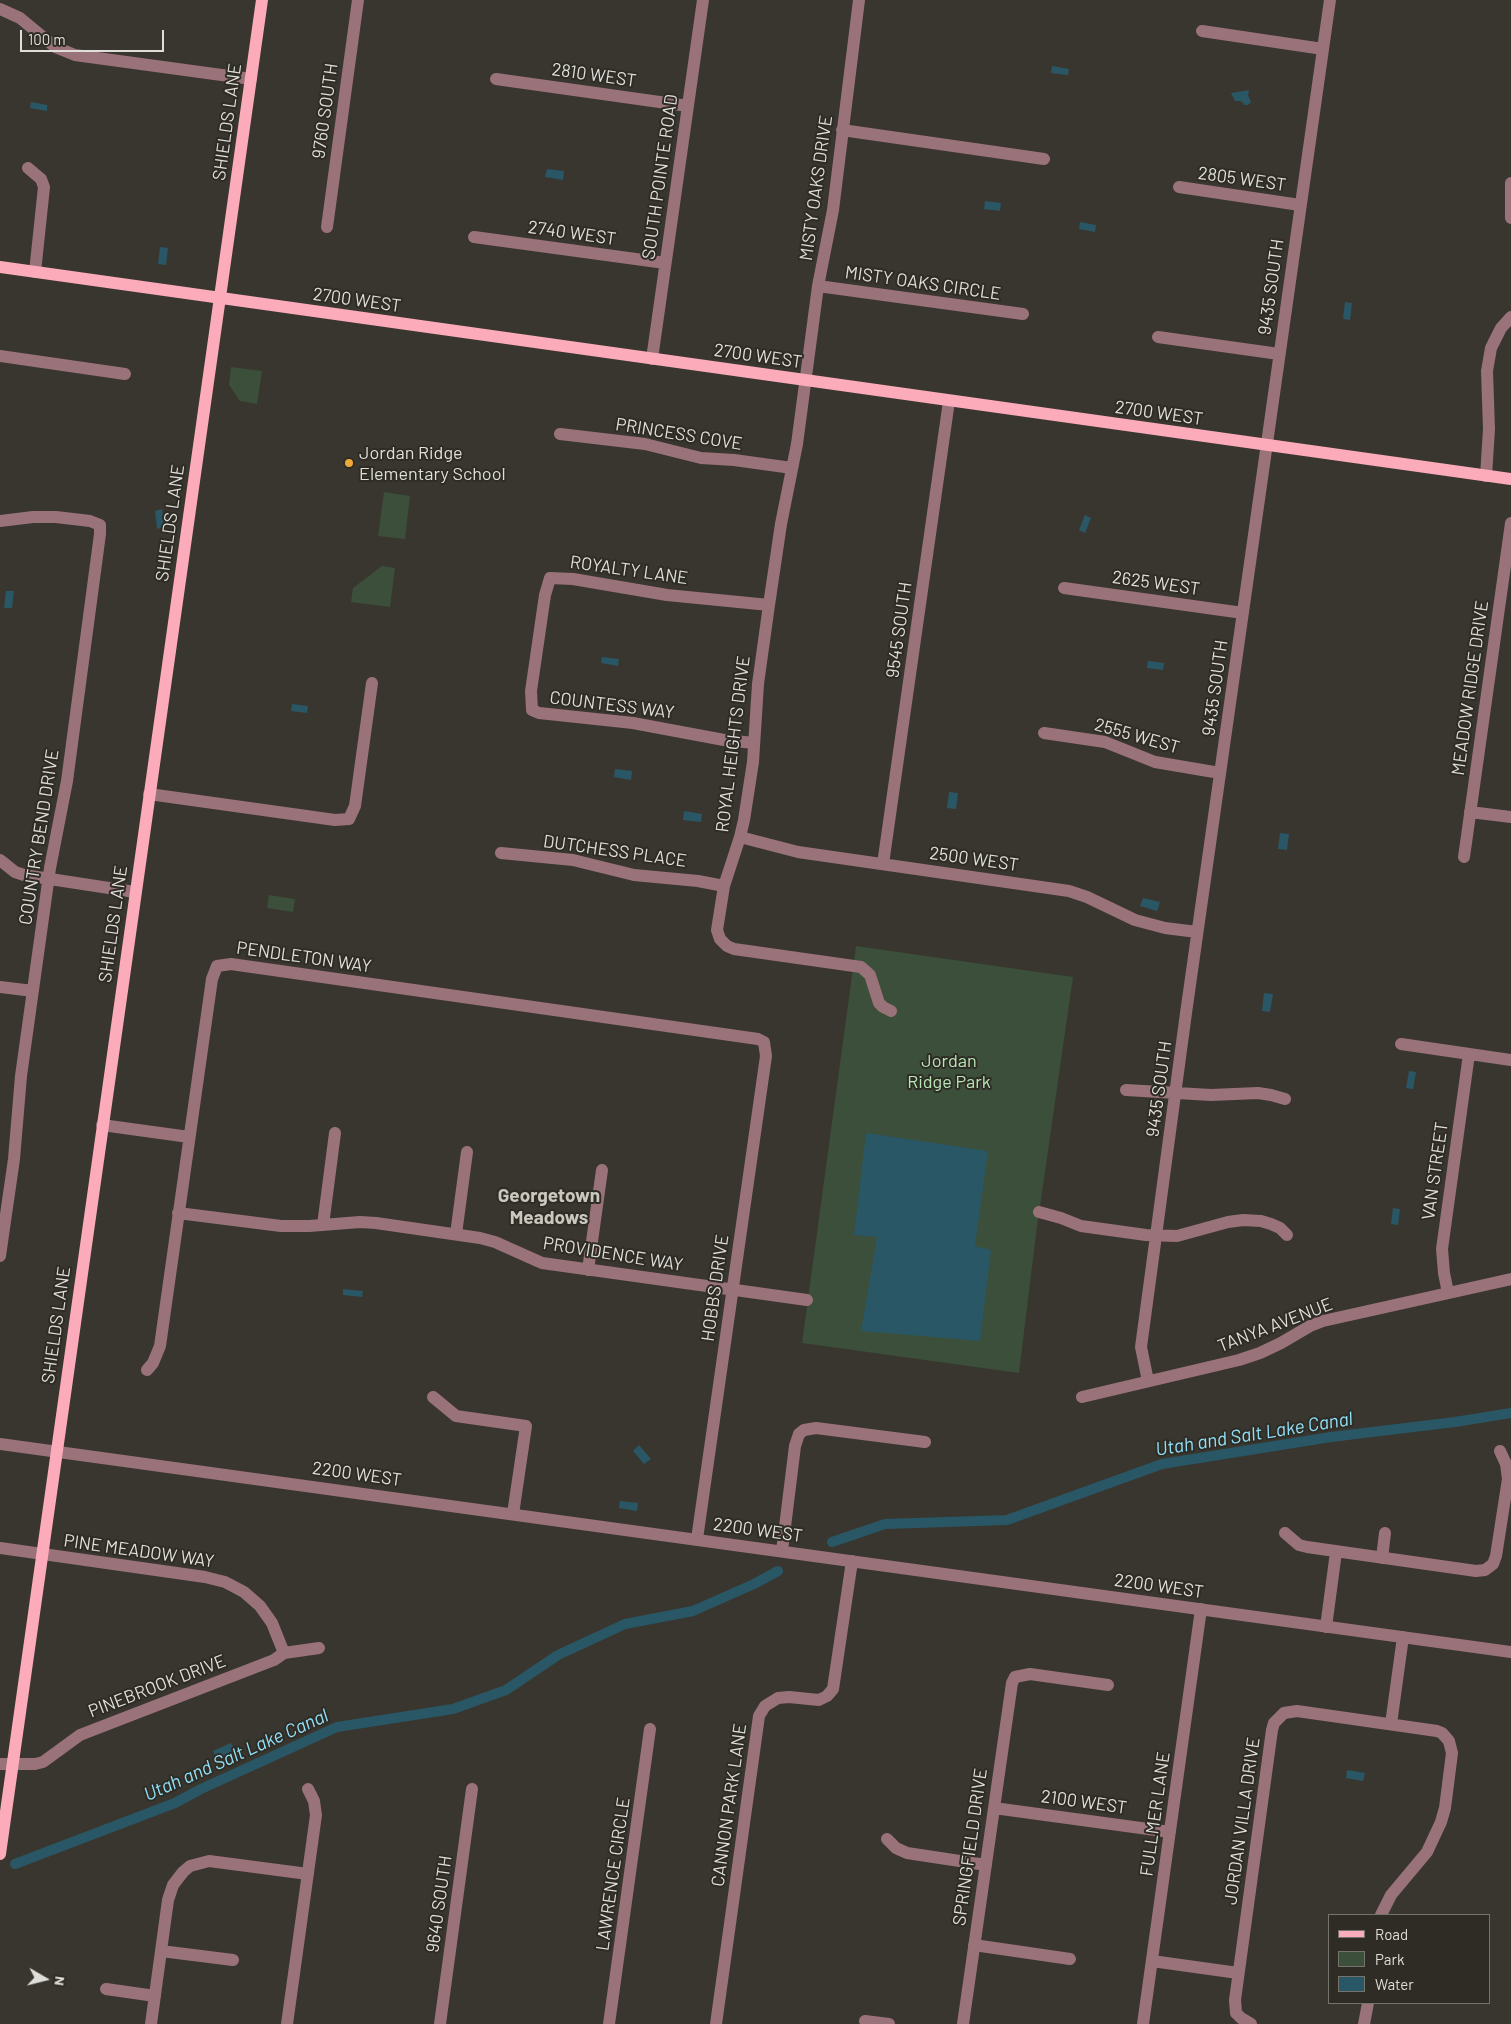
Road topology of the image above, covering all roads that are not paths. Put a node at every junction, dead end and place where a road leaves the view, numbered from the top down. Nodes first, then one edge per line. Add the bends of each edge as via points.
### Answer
1 (262, 0) edge
2 (358, 0) edge
3 (703, 0) edge
4 (859, 0) edge
5 (1330, 0) edge
6 (0, 10) edge
7 (1202, 31) dead end
8 (1323, 49) junction
9 (251, 79) junction
10 (496, 79) dead end
11 (688, 106) junction
12 (842, 130) junction
13 (1044, 159) dead end
14 (28, 168) dead end
15 (1511, 183) edge
16 (1179, 188) dead end
17 (1300, 205) junction
18 (1511, 218) edge
19 (326, 227) dead end
20 (474, 237) dead end
21 (666, 263) junction
22 (0, 267) edge
23 (35, 272) junction
24 (818, 286) junction
25 (220, 298) junction
26 (1023, 314) dead end
27 (1511, 317) edge
28 (1158, 337) dead end
29 (1279, 354) junction
30 (0, 356) edge
31 (652, 359) junction
32 (125, 374) dead end
33 (806, 381) junction
34 (950, 401) junction
35 (560, 434) dead end
36 (1266, 446) junction
37 (792, 468) junction
38 (1486, 476) junction
39 (1511, 479) edge
40 (0, 521) edge
41 (1511, 523) edge
42 (1064, 588) dead end
43 (769, 605) junction
44 (1243, 612) junction
45 (538, 643) joint
46 (372, 683) dead end
47 (1044, 733) dead end
48 (754, 743) junction
49 (1220, 772) junction
50 (149, 794) junction
51 (1470, 812) junction
52 (1511, 817) edge
53 (740, 837) junction
54 (501, 853) dead end
55 (1464, 858) dead end
56 (0, 860) edge
57 (883, 864) junction
58 (49, 880) junction
59 (724, 886) junction
60 (135, 892) junction
61 (1197, 932) junction
62 (0, 987) edge
63 (33, 991) junction
64 (891, 1010) dead end
65 (764, 1042) joint
66 (1401, 1044) dead end
67 (1469, 1054) junction
68 (1511, 1060) edge
69 (1126, 1090) dead end
70 (1176, 1094) junction
71 (1285, 1099) dead end
72 (102, 1124) junction
73 (335, 1133) dead end
74 (189, 1137) junction
75 (467, 1152) dead end
76 (602, 1170) dead end
77 (1039, 1212) dead end
78 (178, 1213) junction
79 (324, 1225) junction
80 (456, 1234) junction
81 (1287, 1235) dead end
82 (1156, 1236) junction
83 (0, 1256) edge
84 (588, 1270) junction
85 (1511, 1279) edge
86 (732, 1290) junction
87 (1448, 1293) junction
88 (807, 1300) dead end
89 (147, 1370) dead end
90 (1148, 1381) junction
91 (433, 1397) dead end
92 (1082, 1397) dead end
93 (925, 1442) dead end
94 (0, 1444) edge
95 (56, 1451) junction
96 (1500, 1451) dead end
97 (513, 1514) junction
98 (1285, 1532) dead end
99 (1385, 1533) dead end
100 (697, 1539) junction
101 (0, 1548) edge
102 (782, 1551) junction
103 (1336, 1552) junction
104 (42, 1554) junction
105 (1382, 1558) junction
106 (852, 1561) junction
107 (1201, 1609) junction
108 (1326, 1627) junction
109 (1403, 1637) junction
110 (319, 1648) dead end
111 (1511, 1652) edge
112 (284, 1653) junction
113 (1108, 1685) dead end
114 (1391, 1724) junction
115 (650, 1729) dead end
116 (6, 1764) edge
117 (308, 1789) dead end
118 (472, 1789) dead end
119 (994, 1808) junction
120 (1170, 1832) junction
121 (887, 1840) dead end
122 (0, 1854) edge
123 (986, 1864) junction
124 (308, 1874) junction
125 (1382, 1914) edge
126 (974, 1945) junction
127 (161, 1951) junction
128 (1070, 1959) dead end
129 (232, 1960) dead end
130 (1152, 1961) junction
131 (1238, 1973) junction
132 (106, 1989) dead end
133 (155, 1996) junction
134 (1368, 2004) edge
135 (865, 2021) dead end
136 (151, 2024) edge
137 (287, 2024) edge
138 (440, 2024) edge
139 (609, 2024) edge
140 (716, 2024) edge
141 (889, 2024) edge
142 (963, 2024) edge
143 (1143, 2024) edge
144 (1252, 2024) edge
145 (1364, 2024) edge

1 - 9 main road, SHIELDS LANE
2 - 19 street, 9760 SOUTH
3 - 11 street, SOUTH POINTE ROAD
4 - 12 street, MISTY OAKS DRIVE
5 - 8 street, 9435 SOUTH
6 - 9 street via 20,18 56,47 75,55
7 - 8 street
8 - 17 street, 9435 SOUTH
9 - 25 main road, SHIELDS LANE
10 - 11 street, 2810 WEST
11 - 21 street, SOUTH POINTE ROAD
12 - 13 street
12 - 24 street, MISTY OAKS DRIVE via 833,210
14 - 23 street via 41,179 44,187
15 - 18 street
16 - 17 street, 2805 WEST
17 - 29 street, 9435 SOUTH
20 - 21 street, 2740 WEST
21 - 31 street, SOUTH POINTE ROAD
22 - 23 main road, 2700 WEST
23 - 25 main road, 2700 WEST
24 - 26 street, MISTY OAKS CIRCLE
24 - 33 street, MISTY OAKS DRIVE
25 - 31 main road, 2700 WEST
25 - 50 main road, SHIELDS LANE
27 - 38 street via 1491,348 1487,371 1489,429
28 - 29 street
29 - 36 street, 9435 SOUTH
30 - 32 street
31 - 33 main road, 2700 WEST
33 - 34 main road, 2700 WEST
33 - 37 street, ROYAL HEIGHTS DRIVE
34 - 36 main road, 2700 WEST
34 - 57 street, 9545 SOUTH
35 - 37 street, PRINCESS COVE via 645,444 702,458
36 - 38 main road, 2700 WEST
36 - 44 street, 9435 SOUTH
37 - 43 street, ROYAL HEIGHTS DRIVE
38 - 39 main road, 2700 WEST
40 - 58 street, COUNTRY BEND DRIVE via 45,516 100,525 70,761
41 - 51 street, MEADOW RIDGE DRIVE
42 - 44 street, 2625 WEST
43 - 45 street, ROYALTY LANE via 667,595 550,578
43 - 48 street, ROYAL HEIGHTS DRIVE
44 - 49 street, 9435 SOUTH
45 - 48 street, COUNTESS WAY via 531,691 532,710 546,715 632,723
46 - 50 street via 355,806 349,819 335,820
47 - 49 street, 2555 WEST via 1105,742 1155,762
48 - 53 street, ROYAL HEIGHTS DRIVE
49 - 61 street, 9435 SOUTH
50 - 60 main road, SHIELDS LANE
51 - 52 street
51 - 55 street, MEADOW RIDGE DRIVE
53 - 57 street, 2500 WEST via 798,852
53 - 59 street, ROYAL HEIGHTS DRIVE
54 - 59 street, DUTCHESS PLACE via 573,860 634,875
56 - 58 street via 15,872
57 - 61 street, 2500 WEST via 1062,890 1087,897 1135,920
58 - 60 street
58 - 63 street, COUNTRY BEND DRIVE
59 - 64 street, ROYAL HEIGHTS DRIVE via 717,930 727,946 861,967 870,975 879,1003
60 - 72 main road, SHIELDS LANE
61 - 70 street, 9435 SOUTH
62 - 63 street
63 - 83 street, COUNTRY BEND DRIVE
65 - 74 street, PENDLETON WAY via 751,1037 224,964 217,966 212,979
65 - 86 street, HOBBS DRIVE via 766,1056
66 - 67 street
67 - 68 street
67 - 87 street, VAN STREET via 1442,1248
69 - 70 street
70 - 71 street via 1258,1093
70 - 82 street, 9435 SOUTH
72 - 74 street
72 - 95 main road, SHIELDS LANE
73 - 79 street
74 - 78 street, PENDLETON WAY
75 - 80 street
76 - 84 street
77 - 82 street via 1086,1227
78 - 79 street, PROVIDENCE WAY via 281,1226
78 - 89 street, PENDLETON WAY via 160,1346
79 - 80 street, PROVIDENCE WAY via 360,1222
80 - 84 street, PROVIDENCE WAY via 495,1242 542,1263
81 - 82 street via 1271,1224 1243,1220 1177,1236
82 - 90 street, 9435 SOUTH via 1141,1348
84 - 86 street, PROVIDENCE WAY
85 - 87 street, TANYA AVENUE
86 - 88 street, PROVIDENCE WAY
86 - 100 street, HOBBS DRIVE
87 - 90 street, TANYA AVENUE via 1323,1321 1260,1353
90 - 92 street, TANYA AVENUE
91 - 97 street via 456,1416 526,1426
93 - 102 street via 816,1428 804,1430 795,1446
94 - 95 street, 2200 WEST
95 - 97 street, 2200 WEST
95 - 104 main road, SHIELDS LANE
96 - 105 street via 1508,1479 1496,1556 1490,1567 1476,1571
97 - 100 street, 2200 WEST
98 - 103 street via 1303,1546
99 - 105 street
100 - 102 street, 2200 WEST
101 - 104 street, PINE MEADOW WAY
102 - 106 street, 2200 WEST
103 - 105 street
103 - 108 street
104 - 112 street, PINE MEADOW WAY via 226,1582 260,1606 272,1623
104 - 116 main road, SHIELDS LANE
106 - 107 street, 2200 WEST
106 - 140 street, CANNON PARK LANE via 833,1689 820,1700 778,1698 769,1703 759,1716
107 - 108 street, 2200 WEST
107 - 120 street, FULLMER LANE
108 - 109 street, 2200 WEST
109 - 111 street, 2200 WEST
109 - 114 street
110 - 112 street, PINEBROOK DRIVE
112 - 116 street, PINEBROOK DRIVE via 274,1660 80,1735 43,1762
113 - 119 street, SPRINGFIELD DRIVE via 1030,1674 1015,1677 1010,1690
114 - 125 street, JORDAN VILLA DRIVE via 1437,1731 1446,1736 1452,1753 1441,1822 1427,1852 1394,1890
114 - 131 street, JORDAN VILLA DRIVE via 1297,1711 1284,1713 1274,1722
115 - 139 street, LAWRENCE CIRCLE
116 - 122 main road, SHIELDS LANE
117 - 124 street via 316,1815
118 - 138 street, 9640 SOUTH
119 - 120 street, 2100 WEST
119 - 123 street, SPRINGFIELD DRIVE
120 - 130 street, FULLMER LANE
121 - 123 street via 907,1854
123 - 126 street, SPRINGFIELD DRIVE
124 - 127 street via 218,1861 190,1866 177,1878 170,1892
124 - 137 street
126 - 128 street
126 - 142 street, SPRINGFIELD DRIVE
127 - 129 street
127 - 133 street
130 - 131 street
130 - 143 street, FULLMER LANE
131 - 144 street, JORDAN VILLA DRIVE via 1236,2013
132 - 133 street
133 - 136 street
134 - 145 street
135 - 141 street

